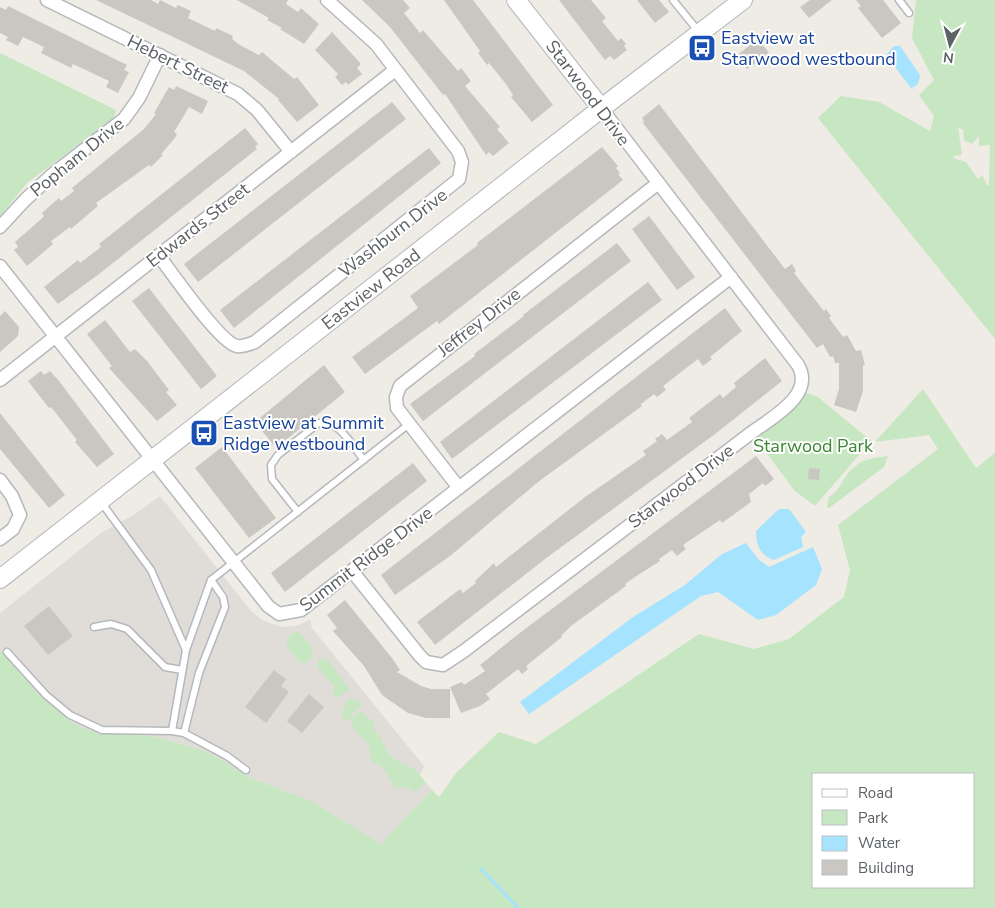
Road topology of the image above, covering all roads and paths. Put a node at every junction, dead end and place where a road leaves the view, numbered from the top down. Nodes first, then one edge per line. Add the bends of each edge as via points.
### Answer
1 (47, 0) edge
2 (327, 0) edge
3 (516, 0) edge
4 (673, 0) edge
5 (743, 0) edge
6 (899, 0) edge
7 (909, 12) dead end
8 (699, 32) junction
9 (160, 55) junction
10 (395, 70) junction
11 (601, 108) junction
12 (291, 152) junction
13 (657, 184) junction
14 (0, 227) edge
15 (159, 256) junction
16 (0, 266) edge
17 (731, 277) junction
18 (56, 337) junction
19 (0, 380) edge
20 (409, 424) junction
21 (364, 460) junction
22 (153, 461) junction
23 (0, 480) edge
24 (459, 488) junction
25 (100, 501) junction
26 (298, 512) junction
27 (0, 539) edge
28 (234, 562) junction
29 (352, 571) junction
30 (0, 579) edge
31 (211, 580) junction
32 (94, 627) dead end
33 (186, 650) junction
34 (8, 652) dead end
35 (182, 670) junction
36 (172, 731) junction
37 (184, 733) junction
38 (246, 770) dead end

1 - 9 street, Hebert Street
2 - 10 street, Washburn Drive via 362,30
3 - 11 street, Starwood Drive
4 - 8 lane
5 - 8 street, Eastview Road
6 - 7 lane
8 - 11 street, Eastview Road
9 - 12 street, Hebert Street via 238,94 257,110
9 - 14 street, Popham Drive via 139,98 124,119 53,174
10 - 12 street, Edwards Street
10 - 15 street, Washburn Drive via 458,151 462,162 459,179 278,324 246,346 228,342
11 - 13 street, Starwood Drive
11 - 22 street, Eastview Road
12 - 15 street, Edwards Street
13 - 17 street, Starwood Drive
13 - 20 street, Jeffrey Drive via 406,379 397,391 396,403
15 - 18 street, Edwards Street
16 - 18 street, Summit Ridge Drive
17 - 24 street, Summit Ridge Drive
17 - 29 street, Starwood Drive via 798,365 804,378 798,396 747,436 443,665 426,662 420,656
18 - 19 street, Edwards Street
18 - 22 street, Summit Ridge Drive
20 - 21 lane
20 - 24 street, Jeffrey Drive
21 - 26 lane
21 - 26 lane via 336,426 328,422 319,423 278,455 270,465 272,479
22 - 25 street, Eastview Road
22 - 28 street, Summit Ridge Drive
23 - 27 street via 20,515 13,529
24 - 29 street, Summit Ridge Drive
25 - 30 street, Eastview Road
25 - 33 lane via 151,570
26 - 28 lane
28 - 29 street, Summit Ridge Drive via 268,606 279,614 301,610
28 - 31 lane
31 - 33 lane
31 - 37 lane via 223,597 225,607 199,673
32 - 35 lane via 112,624 126,629 165,667
33 - 35 lane
34 - 36 lane via 46,695 70,715 102,730
35 - 36 lane
36 - 37 lane
37 - 38 lane

